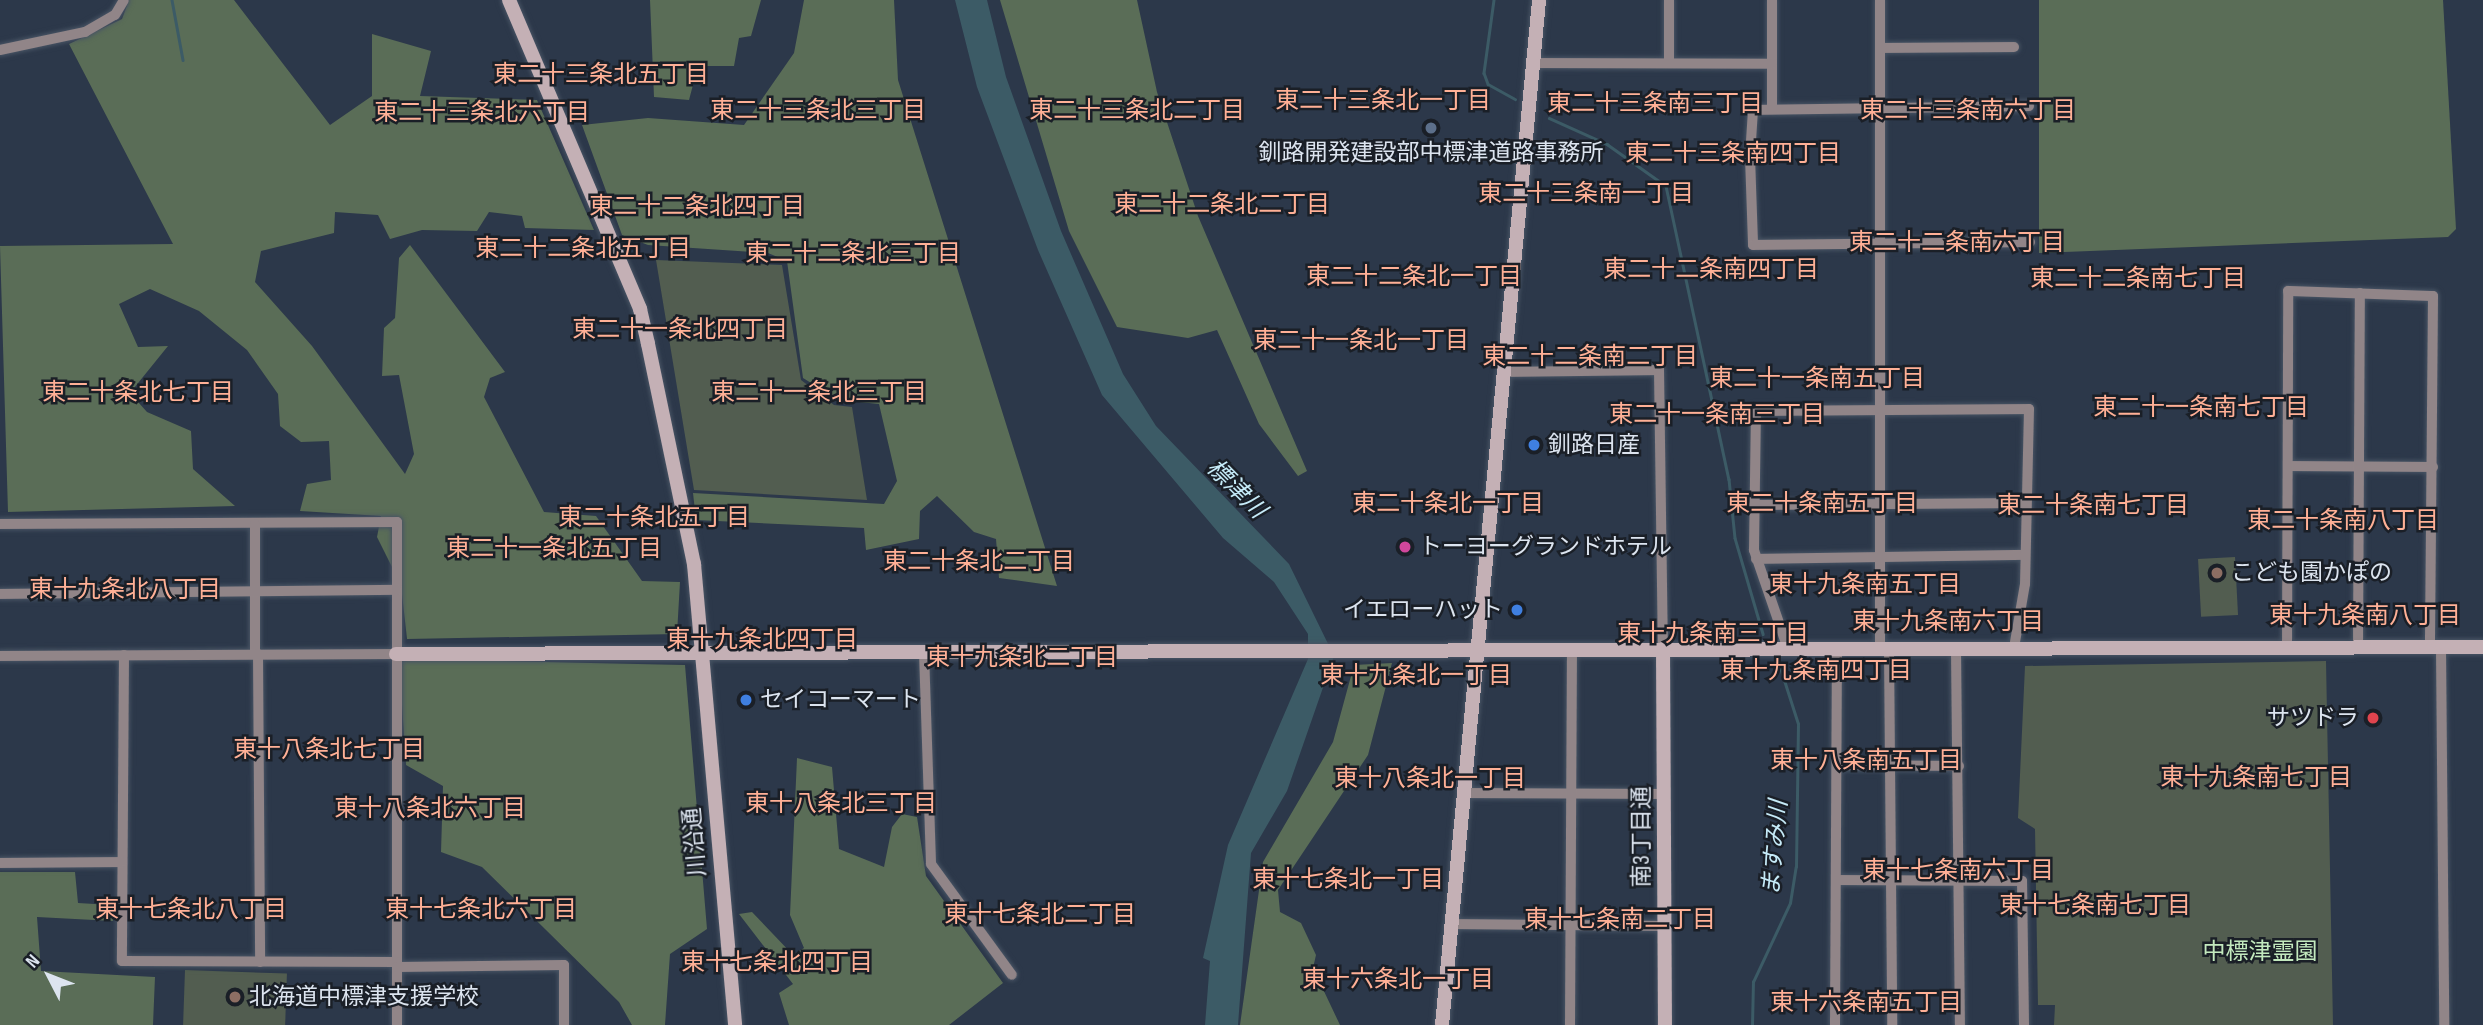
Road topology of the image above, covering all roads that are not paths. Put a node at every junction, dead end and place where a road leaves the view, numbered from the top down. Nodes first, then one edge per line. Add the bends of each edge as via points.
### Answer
1 (124, 0) edge
2 (509, 0) edge
3 (1539, 0) edge
4 (1669, 0) edge
5 (1772, 0) edge
6 (1880, 0) edge
7 (2014, 47) dead end
8 (1880, 48) junction
9 (0, 50) edge
10 (1669, 62) junction
11 (1533, 63) junction
12 (1772, 64) junction
13 (2029, 106) dead end
14 (1880, 107) junction
15 (1772, 108) junction
16 (2030, 242) dead end
17 (1880, 244) junction
18 (2360, 293) junction
19 (1504, 372) junction
20 (1879, 410) junction
21 (2289, 466) junction
22 (2358, 467) junction
23 (2433, 467) junction
24 (2026, 503) junction
25 (1754, 505) junction
26 (1882, 505) junction
27 (0, 524) edge
28 (255, 524) junction
29 (2025, 555) junction
30 (1881, 558) junction
31 (1756, 559) junction
32 (255, 590) junction
33 (397, 590) junction
34 (0, 593) edge
35 (2287, 648) junction
36 (2358, 648) junction
37 (2435, 648) junction
38 (2483, 648) edge
39 (1663, 649) junction
40 (1788, 649) junction
41 (1837, 649) junction
42 (1884, 649) junction
43 (1956, 649) junction
44 (2014, 649) junction
45 (1479, 650) junction
46 (1572, 650) junction
47 (924, 652) junction
48 (256, 654) junction
49 (396, 654) junction
50 (124, 655) junction
51 (701, 655) junction
52 (0, 656) edge
53 (1838, 765) junction
54 (1889, 765) junction
55 (1959, 766) junction
56 (1464, 793) junction
57 (1569, 793) junction
58 (1665, 794) junction
59 (122, 862) junction
60 (0, 863) edge
61 (1839, 880) junction
62 (1891, 882) junction
63 (1958, 882) junction
64 (1452, 924) junction
65 (1570, 926) junction
66 (1665, 926) junction
67 (260, 962) junction
68 (397, 964) junction
69 (1012, 975) dead end
70 (397, 1025) edge
71 (565, 1025) edge
72 (735, 1025) edge
73 (1442, 1025) edge
74 (1570, 1025) edge
75 (1665, 1025) edge
76 (1835, 1025) edge
77 (1892, 1025) edge
78 (1960, 1025) edge
79 (2024, 1025) edge
80 (2444, 1025) edge

1 - 9 street via 115,15 85,32
2 - 51 street, 川沿通 via 640,309 694,564
3 - 11 street
4 - 10 street
5 - 12 street
6 - 8 street
7 - 8 street
8 - 14 street
10 - 11 street
10 - 12 street
11 - 19 street
12 - 15 street
13 - 14 street
14 - 15 street
14 - 17 street
15 - 17 street via 1753,110 1753,245
16 - 17 street
17 - 20 street
18 - 21 street via 2288,292
18 - 22 street
18 - 23 street via 2433,296
19 - 39 street via 1659,370
19 - 45 street
20 - 24 street via 2029,409
20 - 25 street via 1756,411
20 - 26 street
21 - 22 street
21 - 35 street
22 - 23 street
22 - 36 street
23 - 37 street
24 - 26 street
24 - 29 street
25 - 26 street
25 - 31 street
26 - 30 street
27 - 28 street
28 - 32 street
28 - 33 street via 397,522
29 - 30 street
29 - 44 street
30 - 31 street
30 - 42 street
31 - 40 street
32 - 33 street
32 - 34 street
32 - 48 street
33 - 49 street
35 - 36 street
35 - 44 street
36 - 37 street
37 - 38 street
37 - 80 street
39 - 40 street
39 - 46 street
39 - 58 street, 南3丁目通
40 - 41 street
41 - 42 street
41 - 53 street
42 - 43 street
42 - 54 street
43 - 44 street
43 - 55 street
45 - 46 street
45 - 47 street via 1085,647
45 - 56 street
46 - 57 street
47 - 51 street
47 - 69 street via 931,864
48 - 49 street
48 - 50 street
48 - 67 street
49 - 51 street
49 - 68 street
50 - 52 street
50 - 59 street
51 - 72 street, 川沿通
53 - 54 street
53 - 61 street
54 - 55 street
54 - 62 street
55 - 63 street
56 - 57 street
56 - 64 street
57 - 58 street
57 - 65 street
58 - 66 street, 南3丁目通
59 - 60 street
59 - 67 street via 122,961
61 - 62 street
61 - 76 street
62 - 63 street
62 - 77 street
63 - 78 street
63 - 79 street via 2022,881
64 - 65 street
64 - 73 street
65 - 66 street
65 - 74 street
66 - 75 street, 南3丁目通
67 - 68 street
68 - 70 street
68 - 71 street via 565,965

